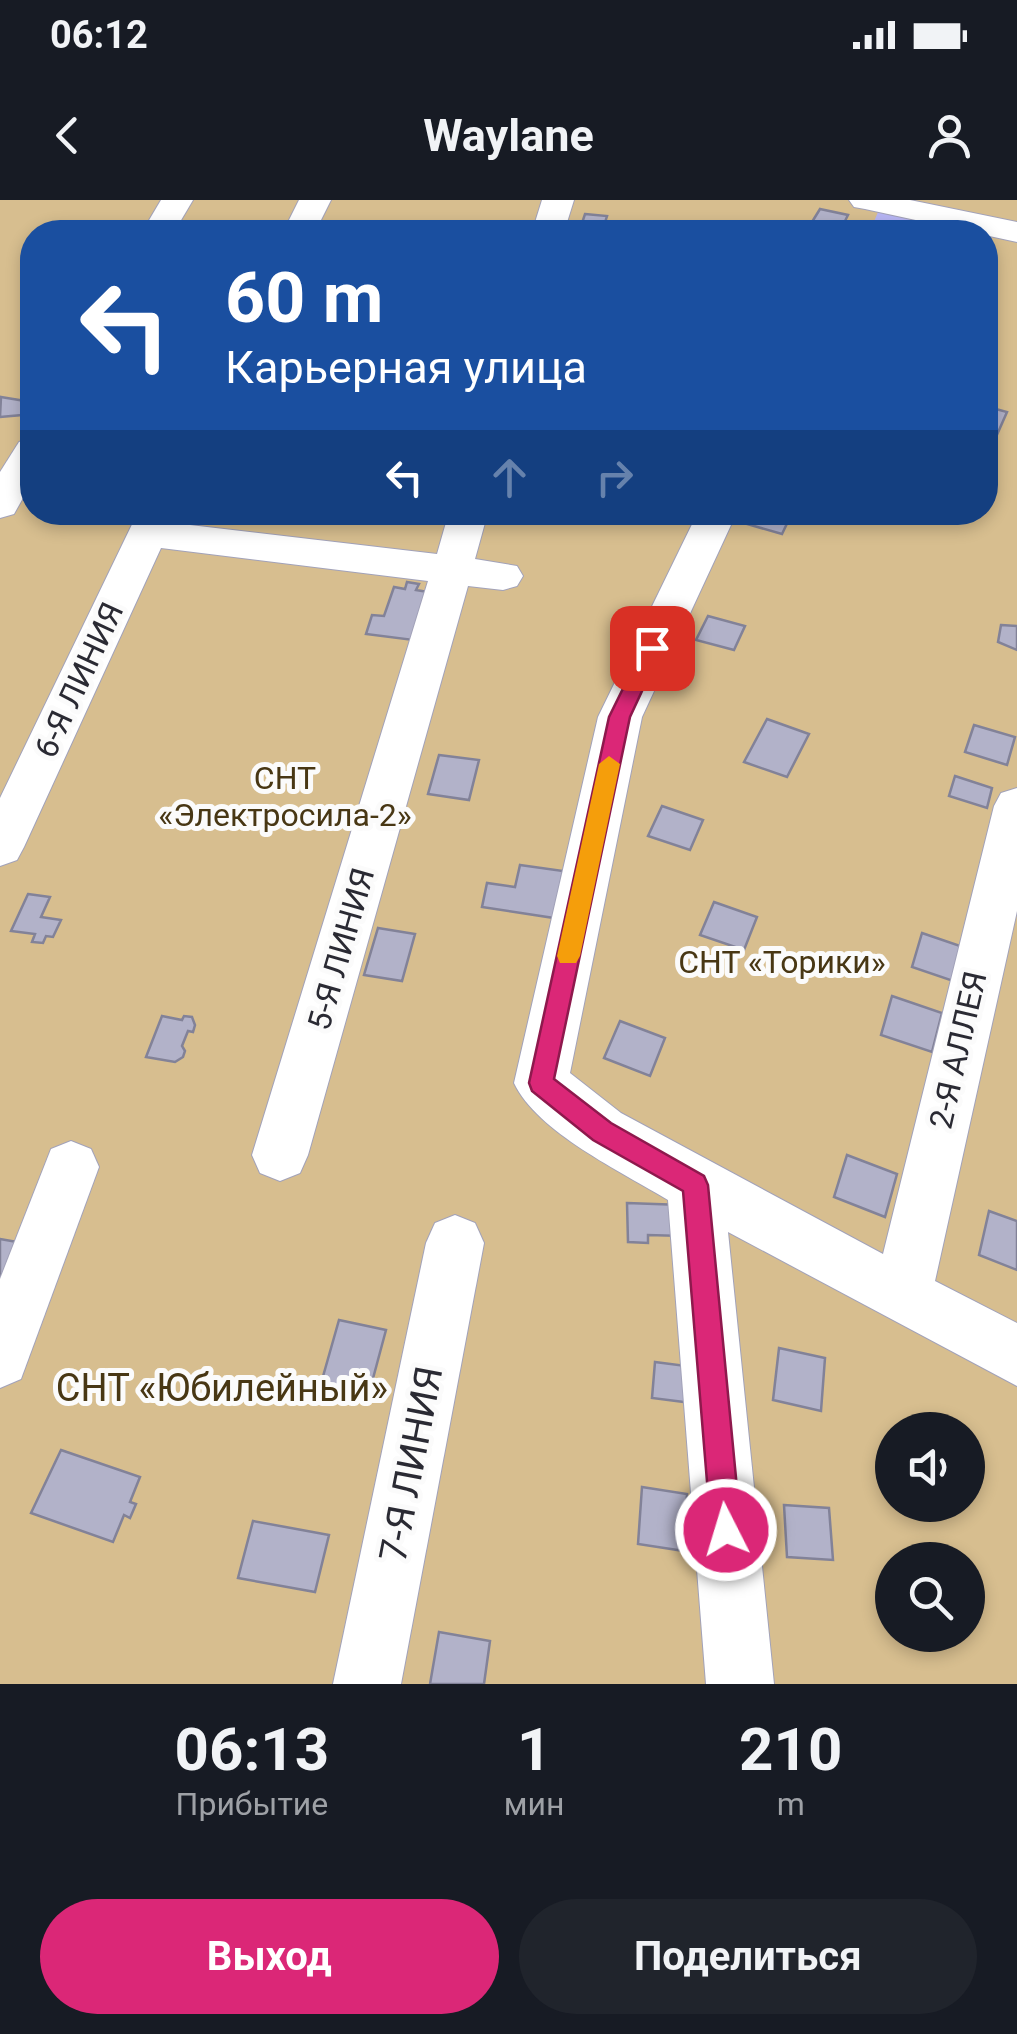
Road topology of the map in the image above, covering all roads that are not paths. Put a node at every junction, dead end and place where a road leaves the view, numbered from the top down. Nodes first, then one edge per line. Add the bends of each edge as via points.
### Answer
1 (867, 200) edge
2 (961, 220) edge
3 (20, 471) edge
4 (0, 505) edge
5 (152, 525) edge
6 (166, 525) edge
7 (465, 525) edge
8 (712, 525) edge
9 (453, 570) junction
10 (503, 576) dead end
11 (1017, 806) edge
12 (0, 847) edge
13 (280, 1155) dead end
14 (70, 1167) dead end
15 (695, 1185) junction
16 (455, 1244) dead end
17 (902, 1295) junction
18 (1017, 1356) edge
19 (0, 1358) edge
20 (367, 1684) edge
21 (740, 1684) edge

1 - 2 street
3 - 4 street
5 - 12 street, 6-Я ЛИНИЯ
6 - 9 street
7 - 9 street, 5-Я ЛИНИЯ
8 - 15 street via 620,717 541,1083 602,1132
9 - 10 street
9 - 13 street, 5-Я ЛИНИЯ
11 - 17 street, 2-Я АЛЛЕЯ
14 - 19 street
15 - 17 street
15 - 21 street
16 - 20 street, 7-Я ЛИНИЯ
17 - 18 street

